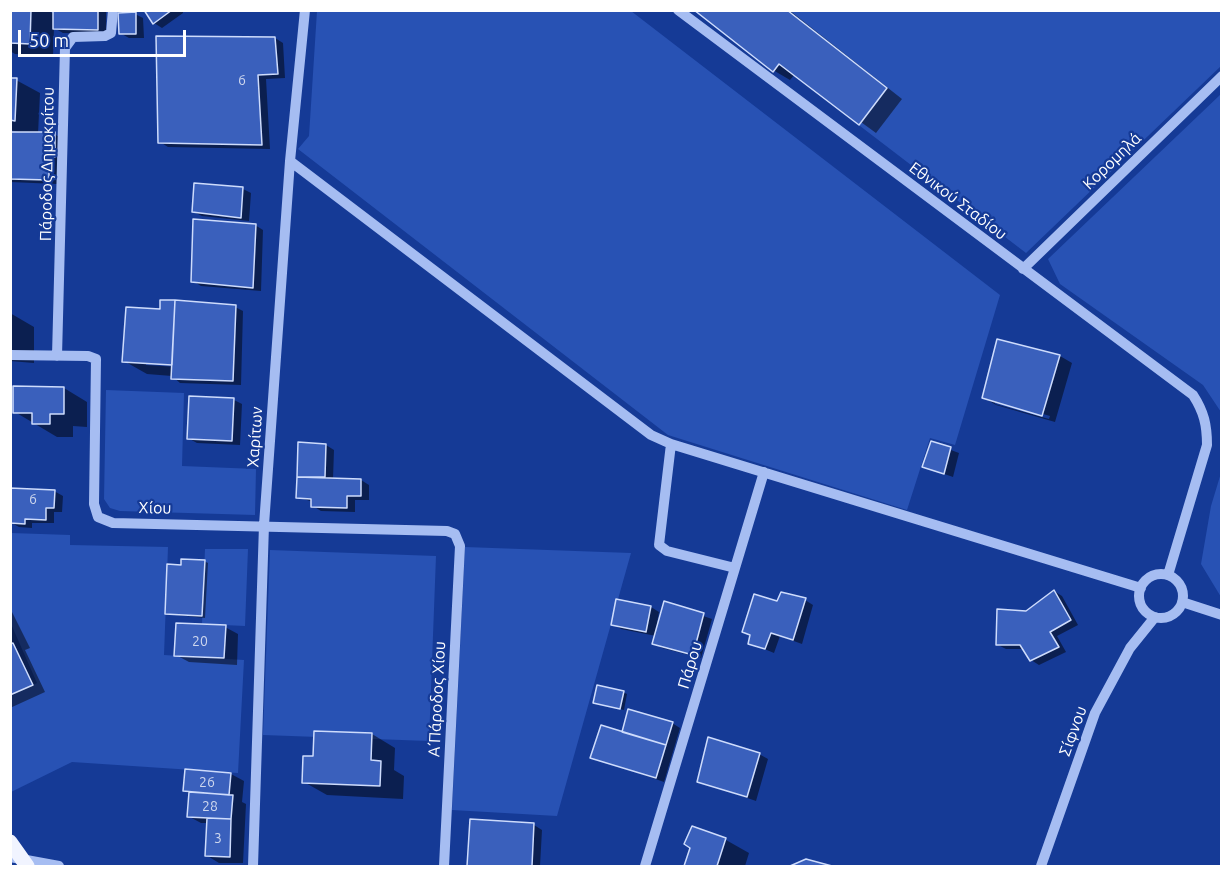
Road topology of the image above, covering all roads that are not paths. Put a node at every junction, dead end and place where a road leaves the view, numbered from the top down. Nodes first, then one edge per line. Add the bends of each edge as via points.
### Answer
1 (113, 10) edge
2 (305, 10) edge
3 (678, 10) edge
4 (1221, 76) edge
5 (290, 161) junction
6 (1023, 269) junction
7 (10, 355) edge
8 (57, 356) junction
9 (670, 444) junction
10 (764, 472) junction
11 (264, 525) junction
12 (456, 534) joint
13 (735, 568) junction
14 (1168, 575) junction
15 (1141, 588) junction
16 (1182, 602) junction
17 (1221, 615) edge
18 (1155, 617) junction
19 (10, 842) edge
20 (20, 861) edge
21 (59, 867) edge
22 (253, 867) edge
23 (444, 867) edge
24 (645, 867) edge
25 (1041, 867) edge

1 - 8 street, Πάροδος Δημοκρίτου via 111,33 73,38 65,48
2 - 5 street, Χαρίτων
3 - 6 street, Εθνικού Σταδίου
4 - 6 street, Κορομηλά
5 - 9 street via 651,435
5 - 11 street, Χαρίτων
6 - 14 street, Εθνικού Σταδίου via 1193,395 1201,407 1207,425 1207,446
7 - 8 street, Χίου
8 - 11 street, Χίου via 96,359 94,504 98,517 113,522
9 - 10 street
9 - 13 street via 659,545 667,551
10 - 13 street, Πάρου
10 - 15 street
11 - 12 street, Χίου
11 - 22 street, Χαρίτων
12 - 23 street, Α΄ Πάροδος Χίου via 460,546
13 - 24 street, Πάρου
14 - 15 street via 1150,576
14 - 16 street via 1182,588
15 - 18 street via 1140,603
16 - 17 street
16 - 18 street via 1169,616
18 - 25 street, Σίφνου via 1130,648 1095,713
19 - 20 main road
20 - 21 street

